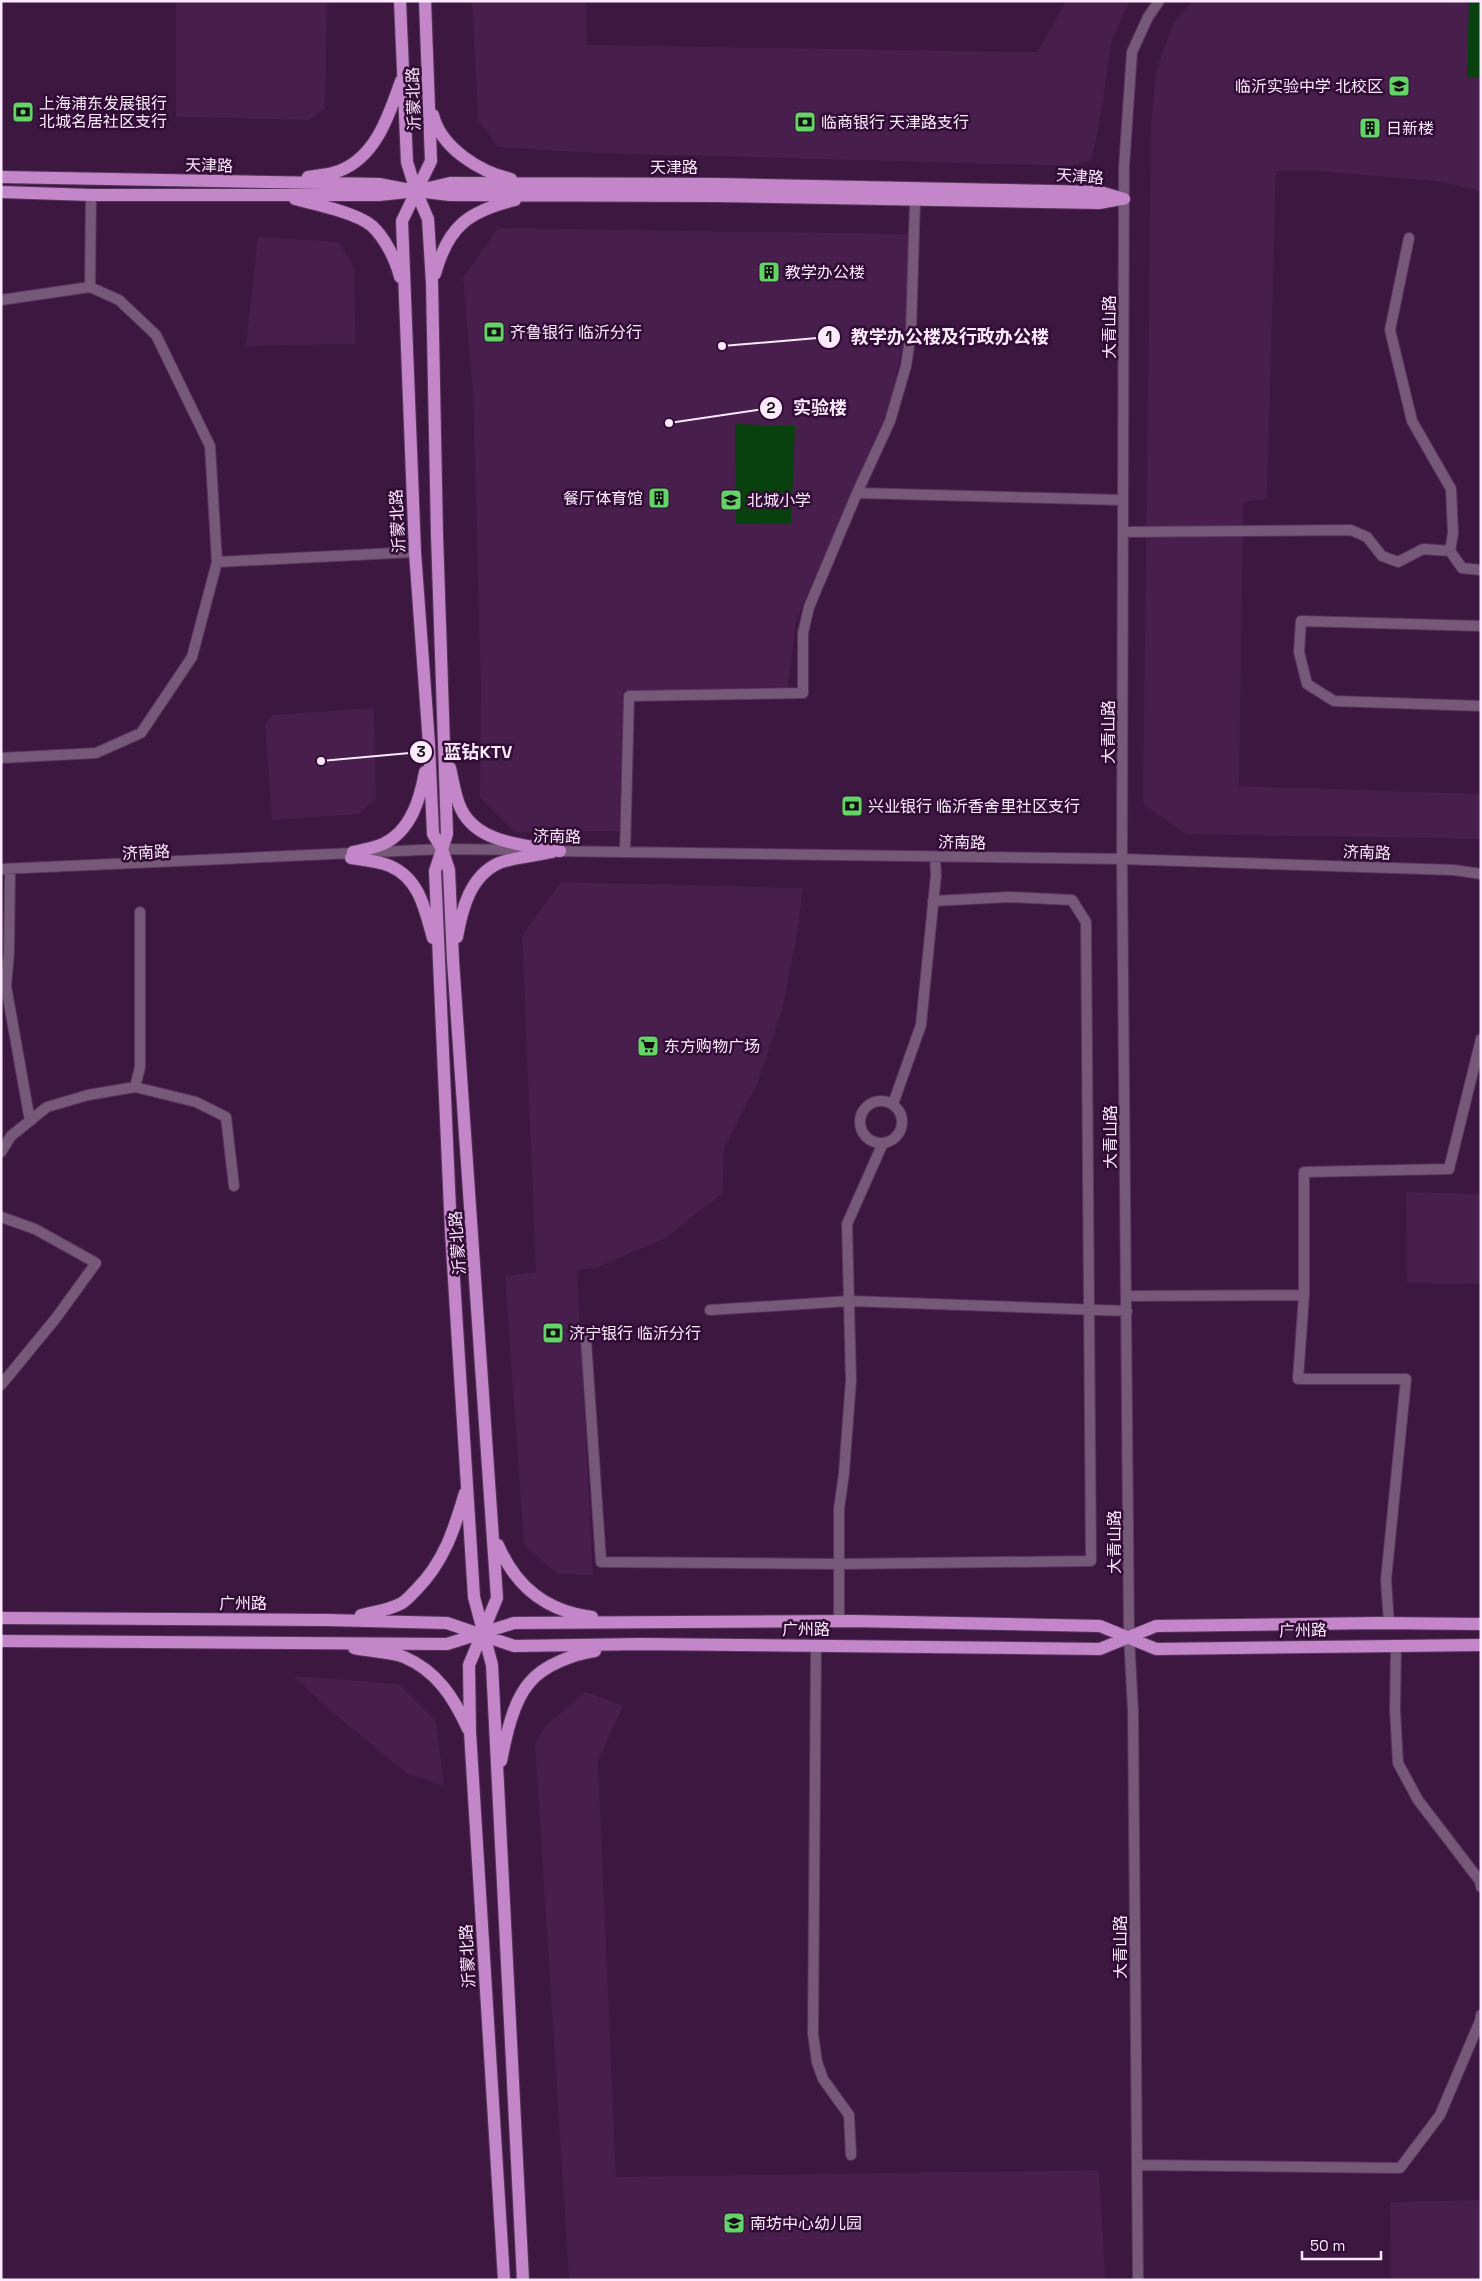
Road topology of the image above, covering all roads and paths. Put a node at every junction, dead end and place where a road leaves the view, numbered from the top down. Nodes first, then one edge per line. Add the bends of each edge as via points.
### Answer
1 (400, 1) edge
2 (425, 1) edge
3 (1158, 1) edge
4 (403, 74) junction
5 (430, 101) junction
6 (1, 177) edge
7 (277, 188) junction
8 (534, 189) junction
9 (416, 191) junction
10 (1, 192) edge
11 (91, 195) junction
12 (1124, 199) junction
13 (915, 200) junction
14 (1409, 238) dead end
15 (432, 283) junction
16 (90, 287) junction
17 (404, 298) junction
18 (1, 300) edge
19 (857, 493) junction
20 (1123, 500) junction
21 (1123, 532) junction
22 (1450, 551) junction
23 (415, 552) junction
24 (217, 562) junction
25 (1481, 570) edge
26 (1481, 626) edge
27 (1481, 706) edge
28 (429, 744) junction
29 (444, 745) junction
30 (1, 758) edge
31 (442, 849) junction
32 (560, 851) junction
33 (625, 852) junction
34 (352, 855) junction
35 (935, 856) junction
36 (1122, 859) junction
37 (4, 872) edge
38 (1481, 874) edge
39 (933, 901) junction
40 (140, 912) dead end
41 (439, 959) junction
42 (453, 960) junction
43 (1481, 1039) edge
44 (135, 1087) junction
45 (893, 1104) junction
46 (30, 1121) junction
47 (883, 1143) junction
48 (1, 1152) edge
49 (234, 1186) dead end
50 (1, 1206) edge
51 (4, 1218) edge
52 (1304, 1295) junction
53 (1127, 1296) junction
54 (850, 1301) junction
55 (1089, 1309) junction
56 (710, 1310) dead end
57 (1127, 1311) junction
58 (586, 1340) dead end
59 (1, 1385) edge
60 (467, 1484) junction
61 (494, 1537) junction
62 (839, 1564) junction
63 (1, 1618) edge
64 (327, 1620) junction
65 (839, 1621) junction
66 (639, 1622) junction
67 (1389, 1623) junction
68 (1481, 1624) edge
69 (483, 1634) junction
70 (1129, 1636) junction
71 (1, 1641) edge
72 (324, 1642) junction
73 (641, 1644) junction
74 (1396, 1645) junction
75 (1481, 1645) edge
76 (816, 1646) junction
77 (470, 1732) junction
78 (497, 1785) junction
79 (1481, 1887) edge
80 (1481, 2015) edge
81 (851, 2155) dead end
82 (1136, 2165) junction
83 (504, 2280) edge
84 (523, 2280) edge
85 (1138, 2280) edge

1 - 4 main road, 沂蒙北路
2 - 5 main road, 沂蒙北路
3 - 12 street, 大青山路 via 1132,52
4 - 7 main road via 391,112 366,153 339,171
4 - 9 main road, 沂蒙北路 via 407,162
5 - 8 main road via 436,125 457,152 476,165
5 - 9 main road, 沂蒙北路 via 431,161
6 - 7 main road, 天津路
7 - 9 main road, 天津路 via 379,195
7 - 11 main road, 天津路
7 - 17 main road via 371,226 388,248 398,269
8 - 9 main road, 天津路 via 450,183
8 - 12 main road, 天津路 via 727,184 1100,192
8 - 13 main road, 天津路
8 - 15 main road via 475,213 458,228 441,251
9 - 15 main road, 沂蒙北路 via 428,219
9 - 17 main road, 沂蒙北路 via 402,221
10 - 11 main road, 天津路
11 - 16 street
12 - 13 main road, 天津路 via 1100,203
12 - 20 street, 大青山路
13 - 19 street via 913,284 906,366 890,420
14 - 22 street via 1390,330 1412,421 1451,489 1453,533
15 - 29 main road, 沂蒙北路
16 - 18 street
16 - 24 street via 119,300 156,335 210,446
17 - 23 main road, 沂蒙北路
19 - 20 street
19 - 33 street via 809,607 803,633 803,693 629,696
20 - 21 street, 大青山路
21 - 22 street via 1351,530 1367,537 1382,556 1398,562 1423,550
21 - 36 street, 大青山路
22 - 25 street via 1462,568
23 - 24 street
23 - 28 main road, 沂蒙北路
24 - 30 street via 192,657 141,733 96,753
26 - 27 street via 1301,621 1299,652 1308,684 1334,701
28 - 31 main road, 沂蒙北路 via 433,834
28 - 34 main road via 422,788 416,808 404,829 384,843
29 - 31 main road, 沂蒙北路 via 447,834
29 - 32 main road via 461,808 475,828 504,842
31 - 32 street, 济南路
31 - 34 street, 济南路 via 411,855
31 - 41 main road, 沂蒙北路 via 435,871
31 - 42 main road, 沂蒙北路 via 449,870
32 - 33 street, 济南路
32 - 42 main road via 499,864 480,878 465,904
33 - 35 street, 济南路
34 - 37 street, 济南路
34 - 41 main road via 390,866 406,876 421,894
35 - 36 street, 济南路
35 - 39 street
36 - 38 street, 济南路 via 1426,869
36 - 53 street, 大青山路
37 - 46 street via 9,953 6,986
39 - 45 street via 922,1025
39 - 55 street via 1010,897 1072,900 1086,922
40 - 44 street via 140,1067
41 - 60 main road, 沂蒙北路 via 450,1232
42 - 61 main road, 沂蒙北路
43 - 52 street via 1449,1169 1304,1172
44 - 46 street via 88,1095 48,1107
44 - 49 street via 196,1102 226,1117
45 - 47 street via 902,1118 902,1125 897,1136
45 - 47 street via 873,1103 862,1114 860,1122 865,1135
46 - 48 street via 11,1136
47 - 54 street via 847,1224
50 - 51 street
51 - 59 street via 35,1229 96,1263
52 - 53 street
52 - 67 street via 1298,1379 1406,1379 1386,1580
53 - 57 street, 大青山路
54 - 55 street
54 - 56 street
54 - 62 street via 851,1380 839,1509
55 - 57 street
55 - 62 street via 1091,1562
57 - 70 street, 大青山路
58 - 62 street via 601,1562
60 - 64 main road via 454,1532 441,1561 422,1584 403,1602 379,1612
60 - 69 main road, 沂蒙北路 via 474,1597
61 - 66 main road via 506,1564 524,1588 550,1606 579,1615
61 - 69 main road, 沂蒙北路 via 497,1598
62 - 65 street
63 - 64 main road, 广州路
64 - 69 main road, 广州路 via 447,1623
65 - 66 main road, 广州路
65 - 70 main road, 广州路 via 1100,1626
66 - 69 main road, 广州路 via 514,1623
67 - 68 main road, 广州路
67 - 70 main road, 广州路 via 1156,1626
69 - 72 main road, 广州路 via 447,1644
69 - 73 main road, 广州路 via 514,1646
69 - 77 main road, 沂蒙北路 via 469,1665
69 - 78 main road, 沂蒙北路 via 492,1665
70 - 74 main road, 广州路 via 1156,1649
70 - 76 main road, 广州路 via 1100,1649
70 - 82 street, 大青山路
71 - 72 main road, 广州路
72 - 77 main road via 404,1657 436,1677 455,1701
73 - 76 main road, 广州路
73 - 78 main road via 582,1652 550,1667 530,1682 514,1710
74 - 75 main road, 广州路
74 - 79 street via 1394,1710 1398,1763 1418,1800 1480,1881
76 - 81 street via 813,2034 823,2079 849,2115
77 - 83 main road, 沂蒙北路
78 - 84 main road, 沂蒙北路
80 - 82 street via 1440,2115 1400,2168
82 - 85 street, 大青山路

